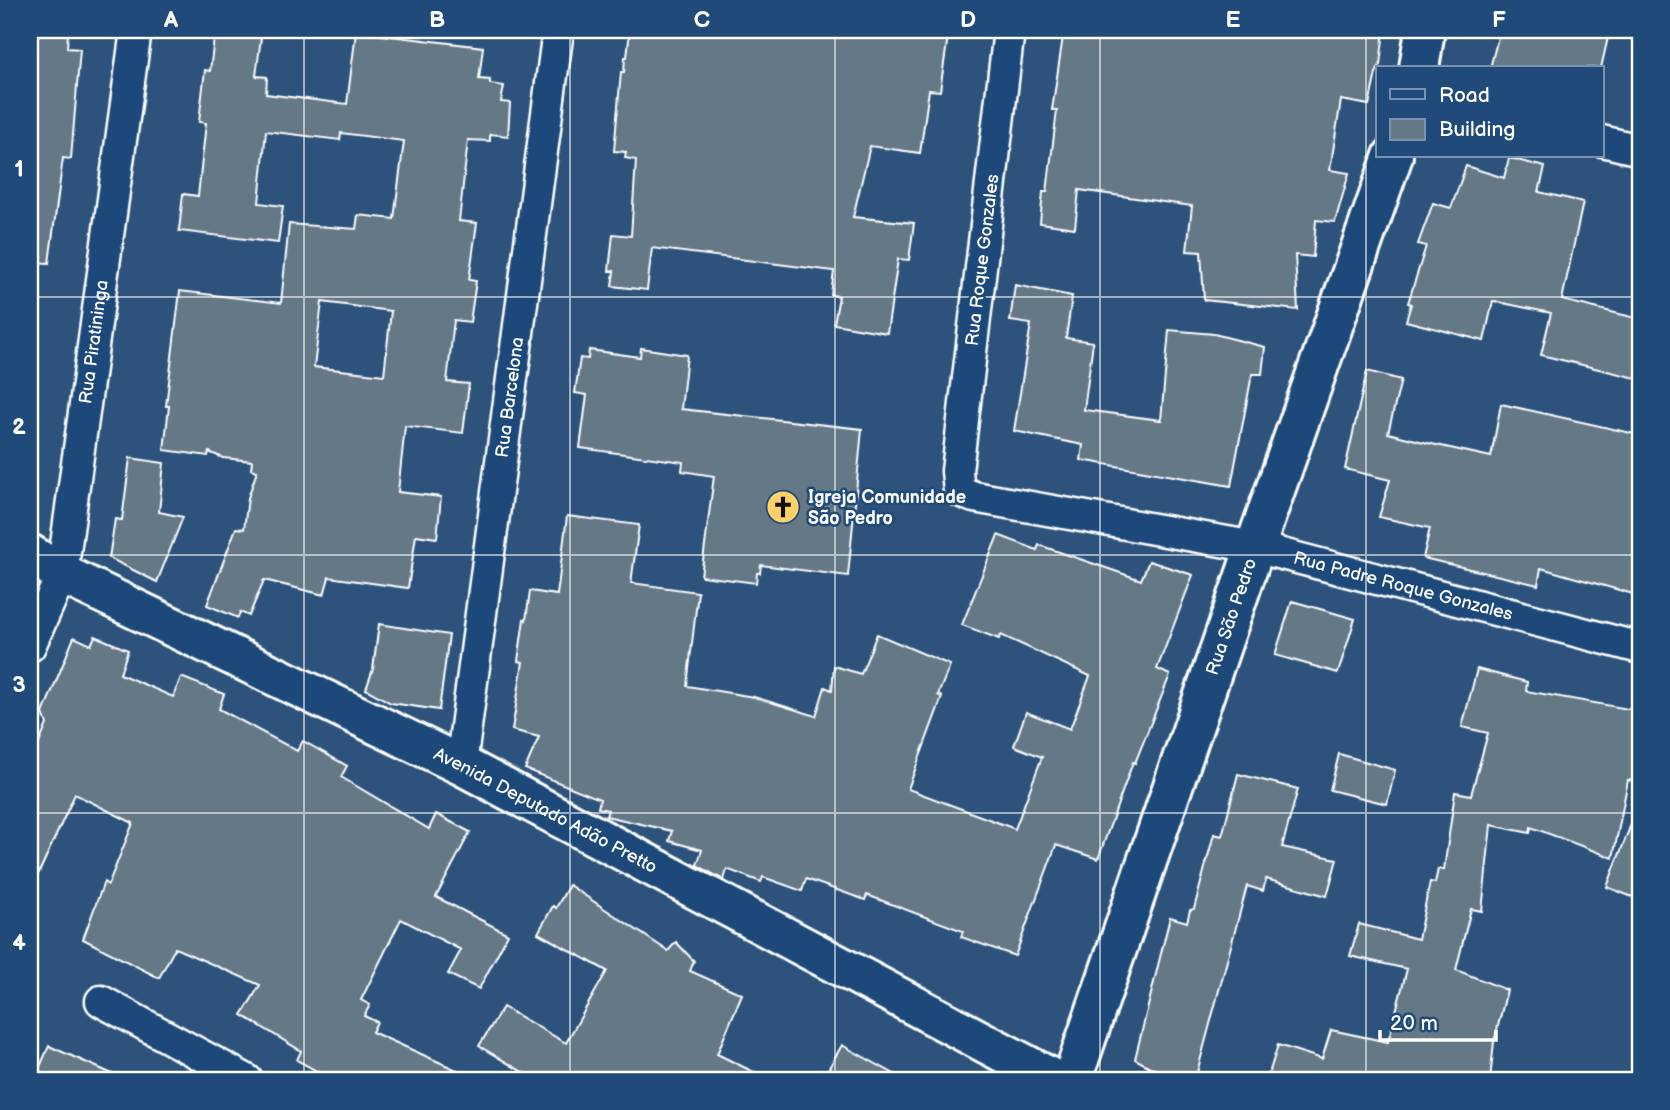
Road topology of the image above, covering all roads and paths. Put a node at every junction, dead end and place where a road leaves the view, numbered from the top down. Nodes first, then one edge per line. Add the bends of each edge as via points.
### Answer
1 (136, 30) edge
2 (558, 30) edge
3 (1009, 30) edge
4 (1425, 30) edge
5 (1419, 66) edge
6 (1604, 141) edge
7 (1640, 150) edge
8 (1392, 158) edge
9 (959, 491) joint
10 (1255, 547) junction
11 (30, 554) edge
12 (62, 574) junction
13 (30, 646) edge
14 (1640, 648) edge
15 (461, 765) junction
16 (101, 1001) dead end
17 (247, 1080) edge
18 (1055, 1080) edge
19 (1072, 1080) edge

1 - 12 street, Rua Piratininga
2 - 15 street, Rua Barcelona
3 - 9 street, Rua Roque Gonzales via 957,471
4 - 5 street
6 - 7 street
8 - 10 street, Rua São Pedro
9 - 10 street, Rua Padre Roque Gonzales
10 - 14 street, Rua Padre Roque Gonzales
10 - 19 street, Rua São Pedro
11 - 12 street, Avenida Deputado Adão Pretto
12 - 13 street, Rua Piratininga
12 - 15 street, Avenida Deputado Adão Pretto
15 - 18 street, Avenida Deputado Adão Pretto
16 - 17 street

